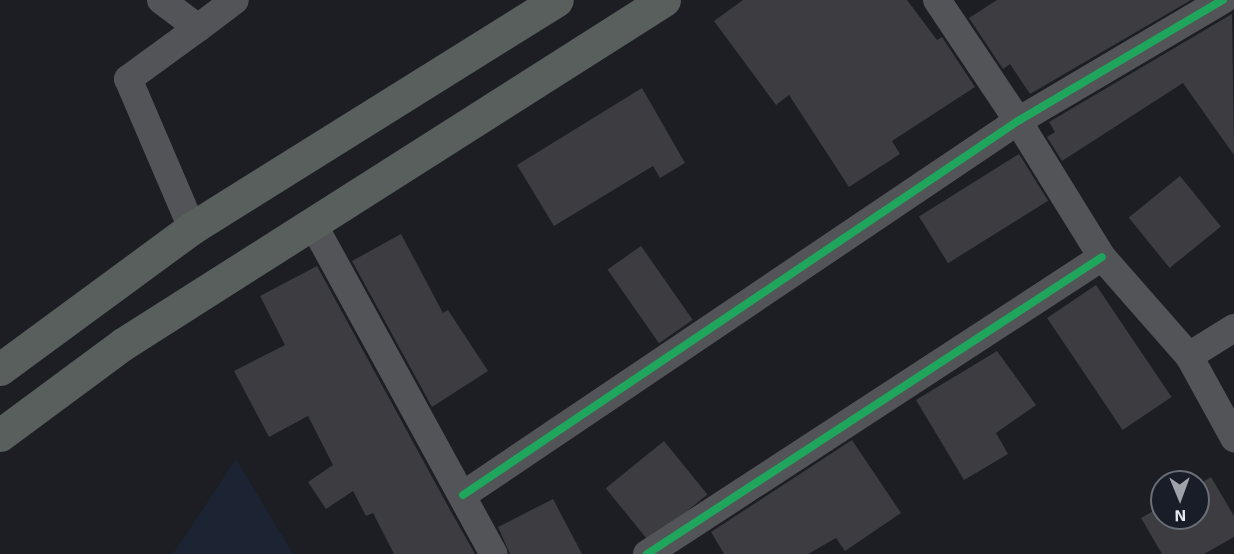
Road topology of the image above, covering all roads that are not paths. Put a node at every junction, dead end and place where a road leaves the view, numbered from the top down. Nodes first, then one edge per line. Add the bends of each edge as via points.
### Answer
1 (161, 0) edge
2 (235, 0) edge
3 (557, 0) edge
4 (664, 0) edge
5 (937, 0) edge
6 (1223, 0) edge
7 (198, 28) junction
8 (1018, 121) junction
9 (313, 224) junction
10 (192, 228) junction
11 (1102, 257) junction
12 (1234, 328) edge
13 (1190, 356) junction
14 (0, 369) edge
15 (0, 435) edge
16 (1234, 438) edge
17 (463, 495) junction
18 (494, 554) edge
19 (647, 554) edge

1 - 7 street
2 - 7 street
3 - 10 main road
4 - 9 main road
5 - 8 street
6 - 8 street
7 - 10 street via 128,79
8 - 11 street
8 - 17 street
9 - 15 main road via 123,344
9 - 17 street
10 - 14 main road
11 - 13 street
11 - 19 street
12 - 13 street
13 - 16 street
17 - 18 street

